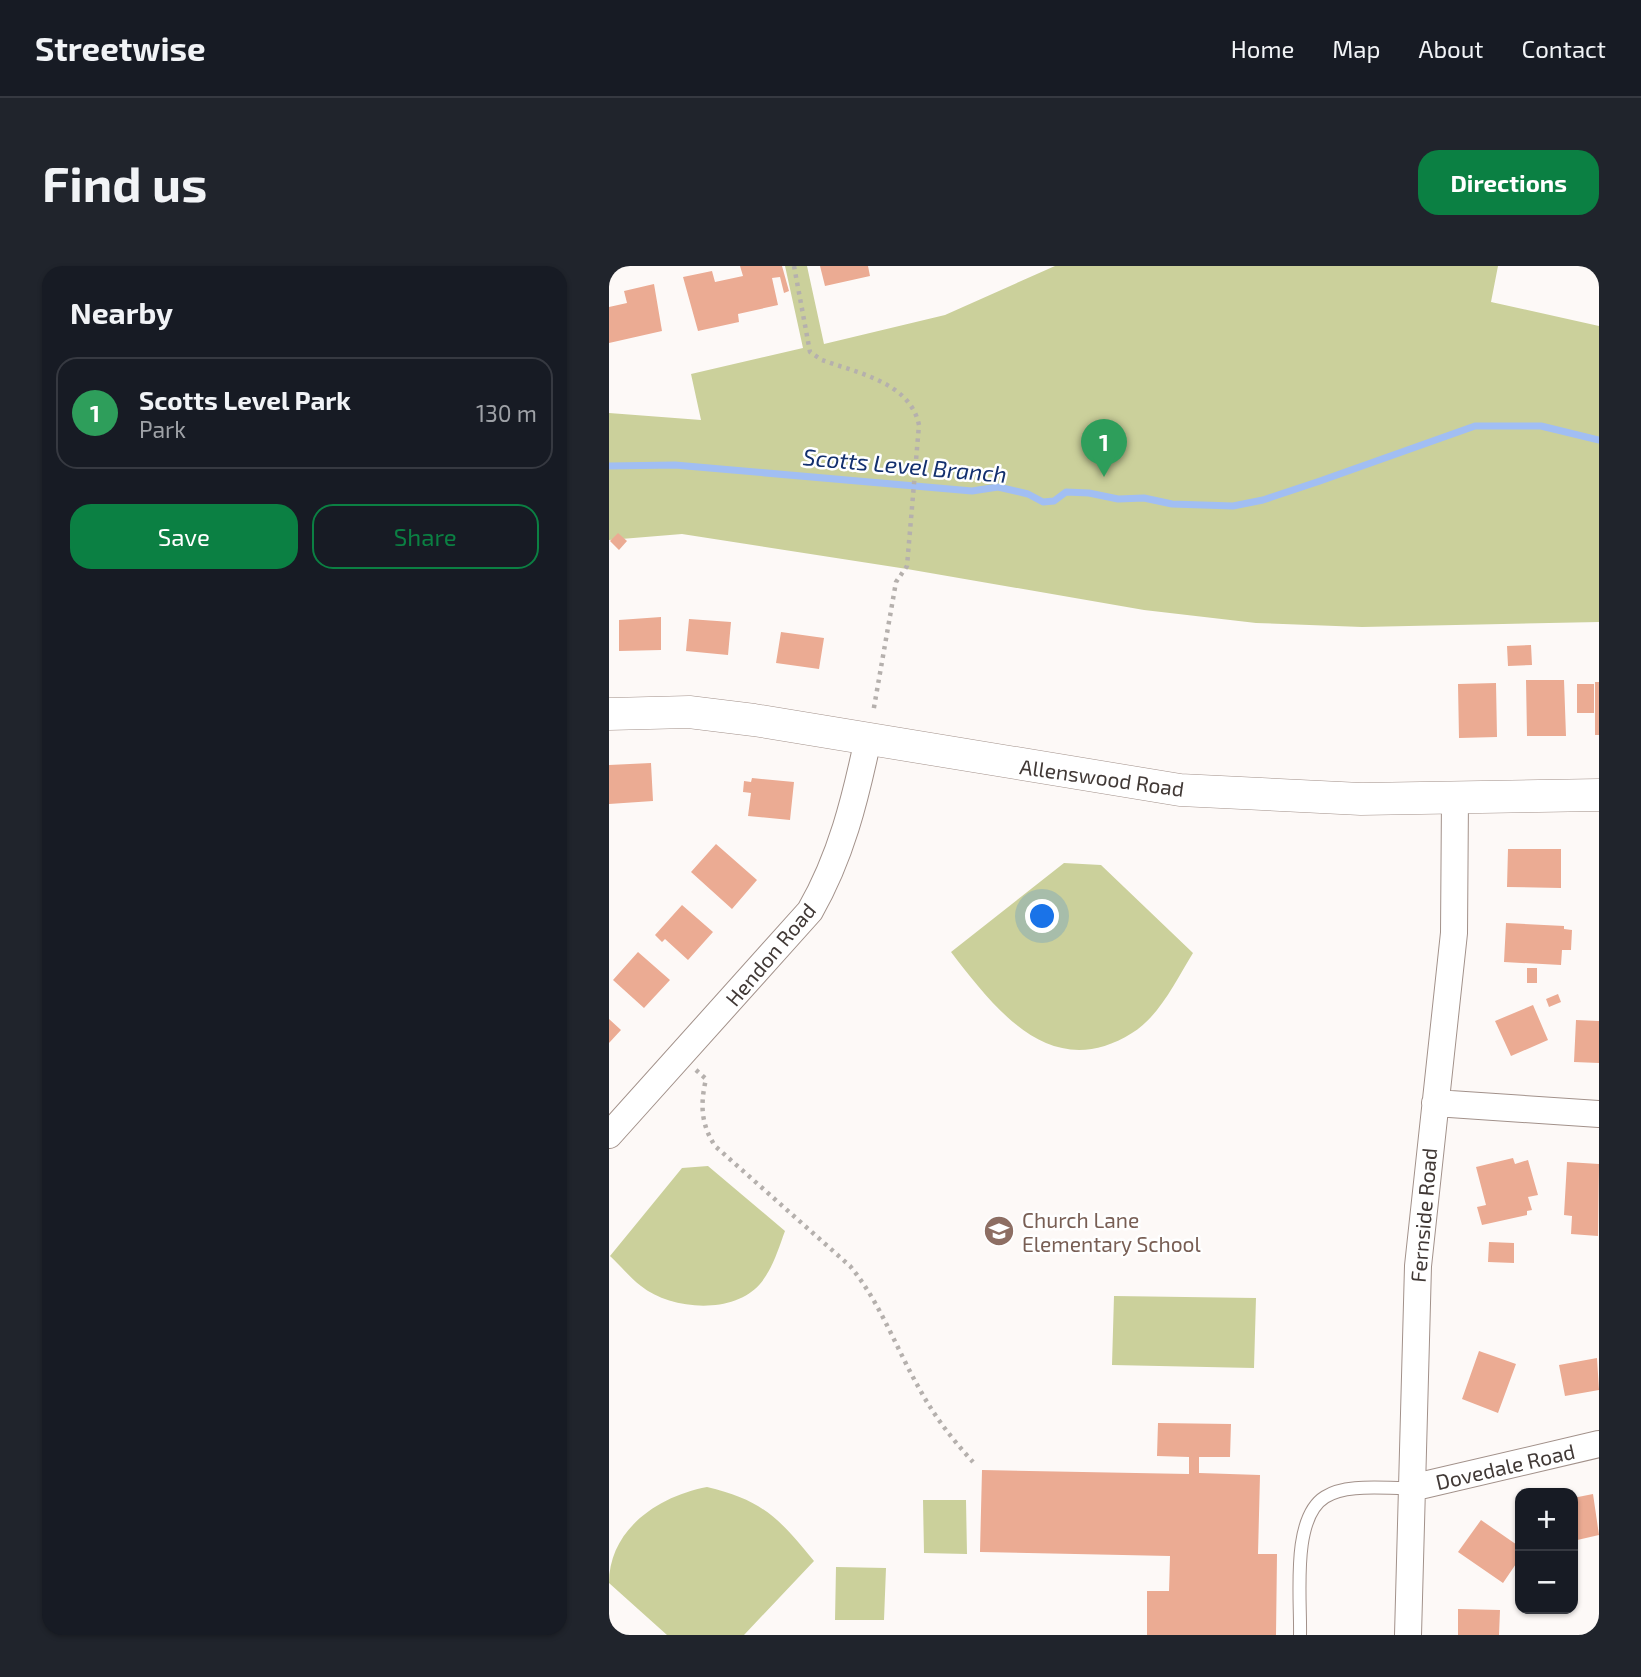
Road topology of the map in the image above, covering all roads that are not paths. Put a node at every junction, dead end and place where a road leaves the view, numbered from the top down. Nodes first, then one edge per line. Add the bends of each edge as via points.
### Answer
1 (609, 714) edge
2 (875, 728) junction
3 (1599, 795) edge
4 (1455, 797) junction
5 (1435, 1103) junction
6 (1599, 1114) edge
7 (609, 1135) edge
8 (1599, 1444) edge
9 (1411, 1488) junction
10 (1300, 1635) edge
11 (1408, 1635) edge

1 - 2 street, Allenswood Road via 689,712
2 - 4 street, Allenswood Road via 1180,790 1361,799
2 - 7 street, Hendon Road via 842,844 810,911
3 - 4 street, Allenswood Road
4 - 5 street, Fernside Road via 1454,933
5 - 6 street
5 - 9 street, Fernside Road via 1418,1266
8 - 9 street, Dovedale Road
9 - 10 lane via 1344,1490 1314,1506 1304,1522
9 - 11 street, Fernside Road

